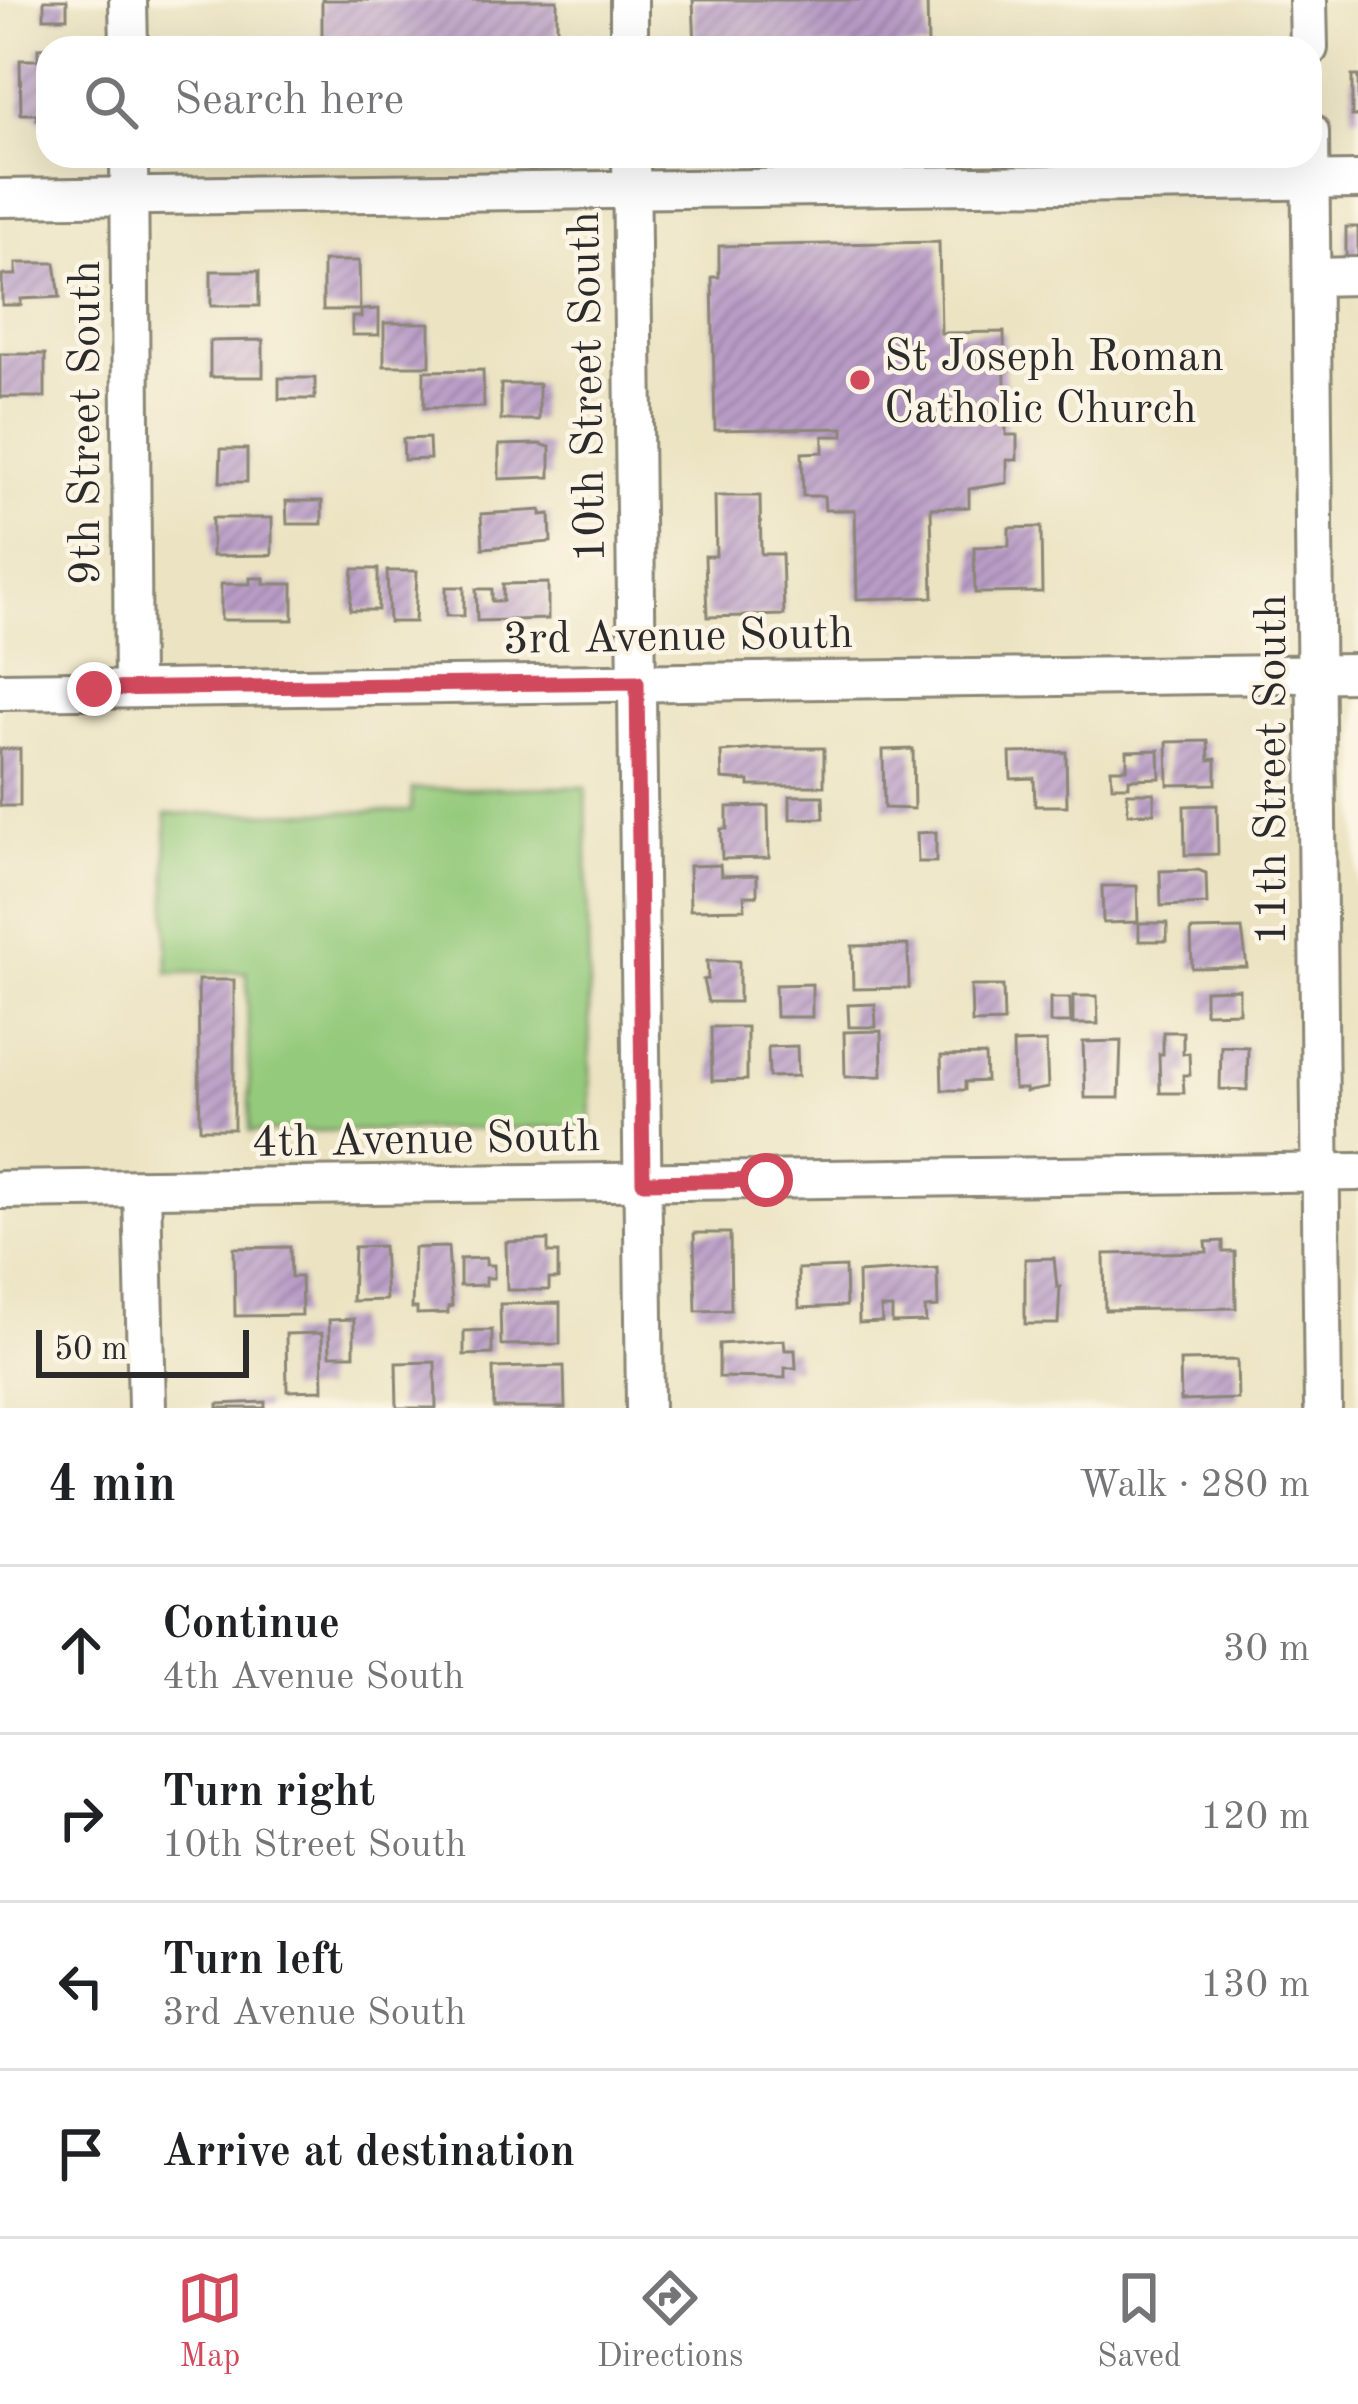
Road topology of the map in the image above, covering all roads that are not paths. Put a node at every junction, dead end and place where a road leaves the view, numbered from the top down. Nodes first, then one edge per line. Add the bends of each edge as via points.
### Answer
1 (128, 0) edge
2 (629, 0) edge
3 (1308, 0) edge
4 (129, 36) edge
5 (629, 36) edge
6 (1309, 36) edge
7 (129, 168) edge
8 (1310, 168) edge
9 (631, 173) edge
10 (1358, 180) edge
11 (1310, 181) junction
12 (129, 196) junction
13 (0, 198) edge
14 (1358, 276) edge
15 (1312, 277) junction
16 (1358, 673) edge
17 (1317, 674) junction
18 (637, 682) junction
19 (133, 689) junction
20 (0, 691) edge
21 (1320, 1172) junction
22 (1358, 1172) edge
23 (643, 1182) junction
24 (142, 1189) junction
25 (0, 1190) edge
26 (147, 1408) edge
27 (645, 1408) edge
28 (1323, 1408) edge

1 - 4 street
2 - 5 street
3 - 6 street
7 - 12 street, 9th Street South
8 - 11 street, 11th Street South
9 - 11 street
9 - 12 street
9 - 18 street, 10th Street South
10 - 11 street
11 - 15 street, 11th Street South
12 - 13 street
12 - 19 street, 9th Street South
14 - 15 street
15 - 17 street, 11th Street South
16 - 17 street, 3rd Avenue South
17 - 18 street, 3rd Avenue South
17 - 21 street, 11th Street South
18 - 19 street, 3rd Avenue South
18 - 23 street, 10th Street South
19 - 20 street, 3rd Avenue South
21 - 22 street, 4th Avenue South
21 - 23 street, 4th Avenue South
21 - 28 street, 11th Street South
23 - 24 street, 4th Avenue South
23 - 27 street, 10th Street South
24 - 25 street, 4th Avenue South
24 - 26 street

